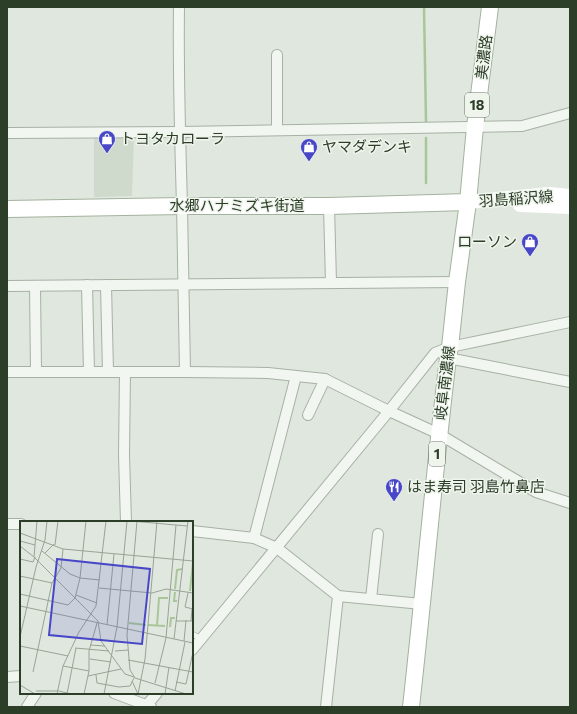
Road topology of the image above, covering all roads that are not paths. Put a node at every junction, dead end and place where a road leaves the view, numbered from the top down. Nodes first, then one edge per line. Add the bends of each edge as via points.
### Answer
1 (179, 7) edge
2 (490, 7) edge
3 (277, 55) dead end
4 (570, 113) edge
5 (475, 127) junction
6 (277, 130) junction
7 (180, 132) junction
8 (7, 133) edge
9 (570, 196) edge
10 (468, 202) junction
11 (182, 206) junction
12 (329, 206) junction
13 (570, 207) edge
14 (7, 209) edge
15 (457, 282) junction
16 (332, 283) junction
17 (184, 284) junction
18 (87, 285) junction
19 (106, 285) junction
20 (7, 286) edge
21 (35, 286) junction
22 (570, 322) edge
23 (449, 352) junction
24 (7, 372) edge
25 (36, 372) junction
26 (89, 372) junction
27 (108, 372) junction
28 (125, 372) junction
29 (185, 372) junction
30 (296, 376) junction
31 (325, 380) junction
32 (570, 382) edge
33 (389, 411) junction
34 (308, 415) dead end
35 (439, 434) junction
36 (570, 503) edge
37 (126, 521) edge
38 (7, 524) edge
39 (20, 524) edge
40 (193, 532) edge
41 (378, 534) dead end
42 (254, 538) junction
43 (277, 548) junction
44 (338, 596) junction
45 (371, 599) junction
46 (422, 604) junction
47 (193, 634) edge
48 (202, 639) junction
49 (193, 649) edge
50 (20, 676) edge
51 (7, 677) edge
52 (35, 694) edge
53 (117, 694) edge
54 (156, 694) edge
55 (147, 706) edge
56 (27, 707) edge
57 (326, 707) edge
58 (411, 707) edge

1 - 7 street
2 - 5 main road, 美濃路 / 18
3 - 6 street
4 - 5 street via 522,126
5 - 6 street
5 - 10 main road, 美濃路 / 18
6 - 7 street
7 - 8 street
7 - 11 street
9 - 10 main road, 羽島稲沢線 via 549,194
10 - 12 main road, 水郷ハナミズキ街道
10 - 13 main road, 羽島稲沢線
10 - 15 main road, 岐阜南濃線 / 1
11 - 12 main road, 水郷ハナミズキ街道
11 - 14 main road, 水郷ハナミズキ街道
11 - 17 street
12 - 16 street
15 - 16 street
15 - 23 main road, 岐阜南濃線 / 1
16 - 17 street
17 - 19 street
17 - 29 street
18 - 19 street
18 - 21 street
18 - 26 street
19 - 27 street
20 - 21 street
21 - 25 street
22 - 23 street
23 - 32 street
23 - 33 street via 435,353
23 - 35 main road, 岐阜南濃線 / 1
24 - 25 street
25 - 26 street
26 - 27 street
27 - 28 street
28 - 29 street
28 - 37 street
29 - 30 street
30 - 31 street
30 - 42 street
31 - 33 street
31 - 34 street
33 - 35 street
33 - 43 street
35 - 36 street via 536,492
35 - 46 main road, 岐阜南濃線 / 1
38 - 39 street
40 - 42 street
41 - 45 street
42 - 43 street
43 - 44 street
43 - 48 street
44 - 45 street
44 - 57 street
45 - 46 street
46 - 58 main road, 岐阜南濃線 / 1
47 - 48 lane
48 - 49 street
50 - 51 street
52 - 56 street
53 - 55 street
54 - 55 street

